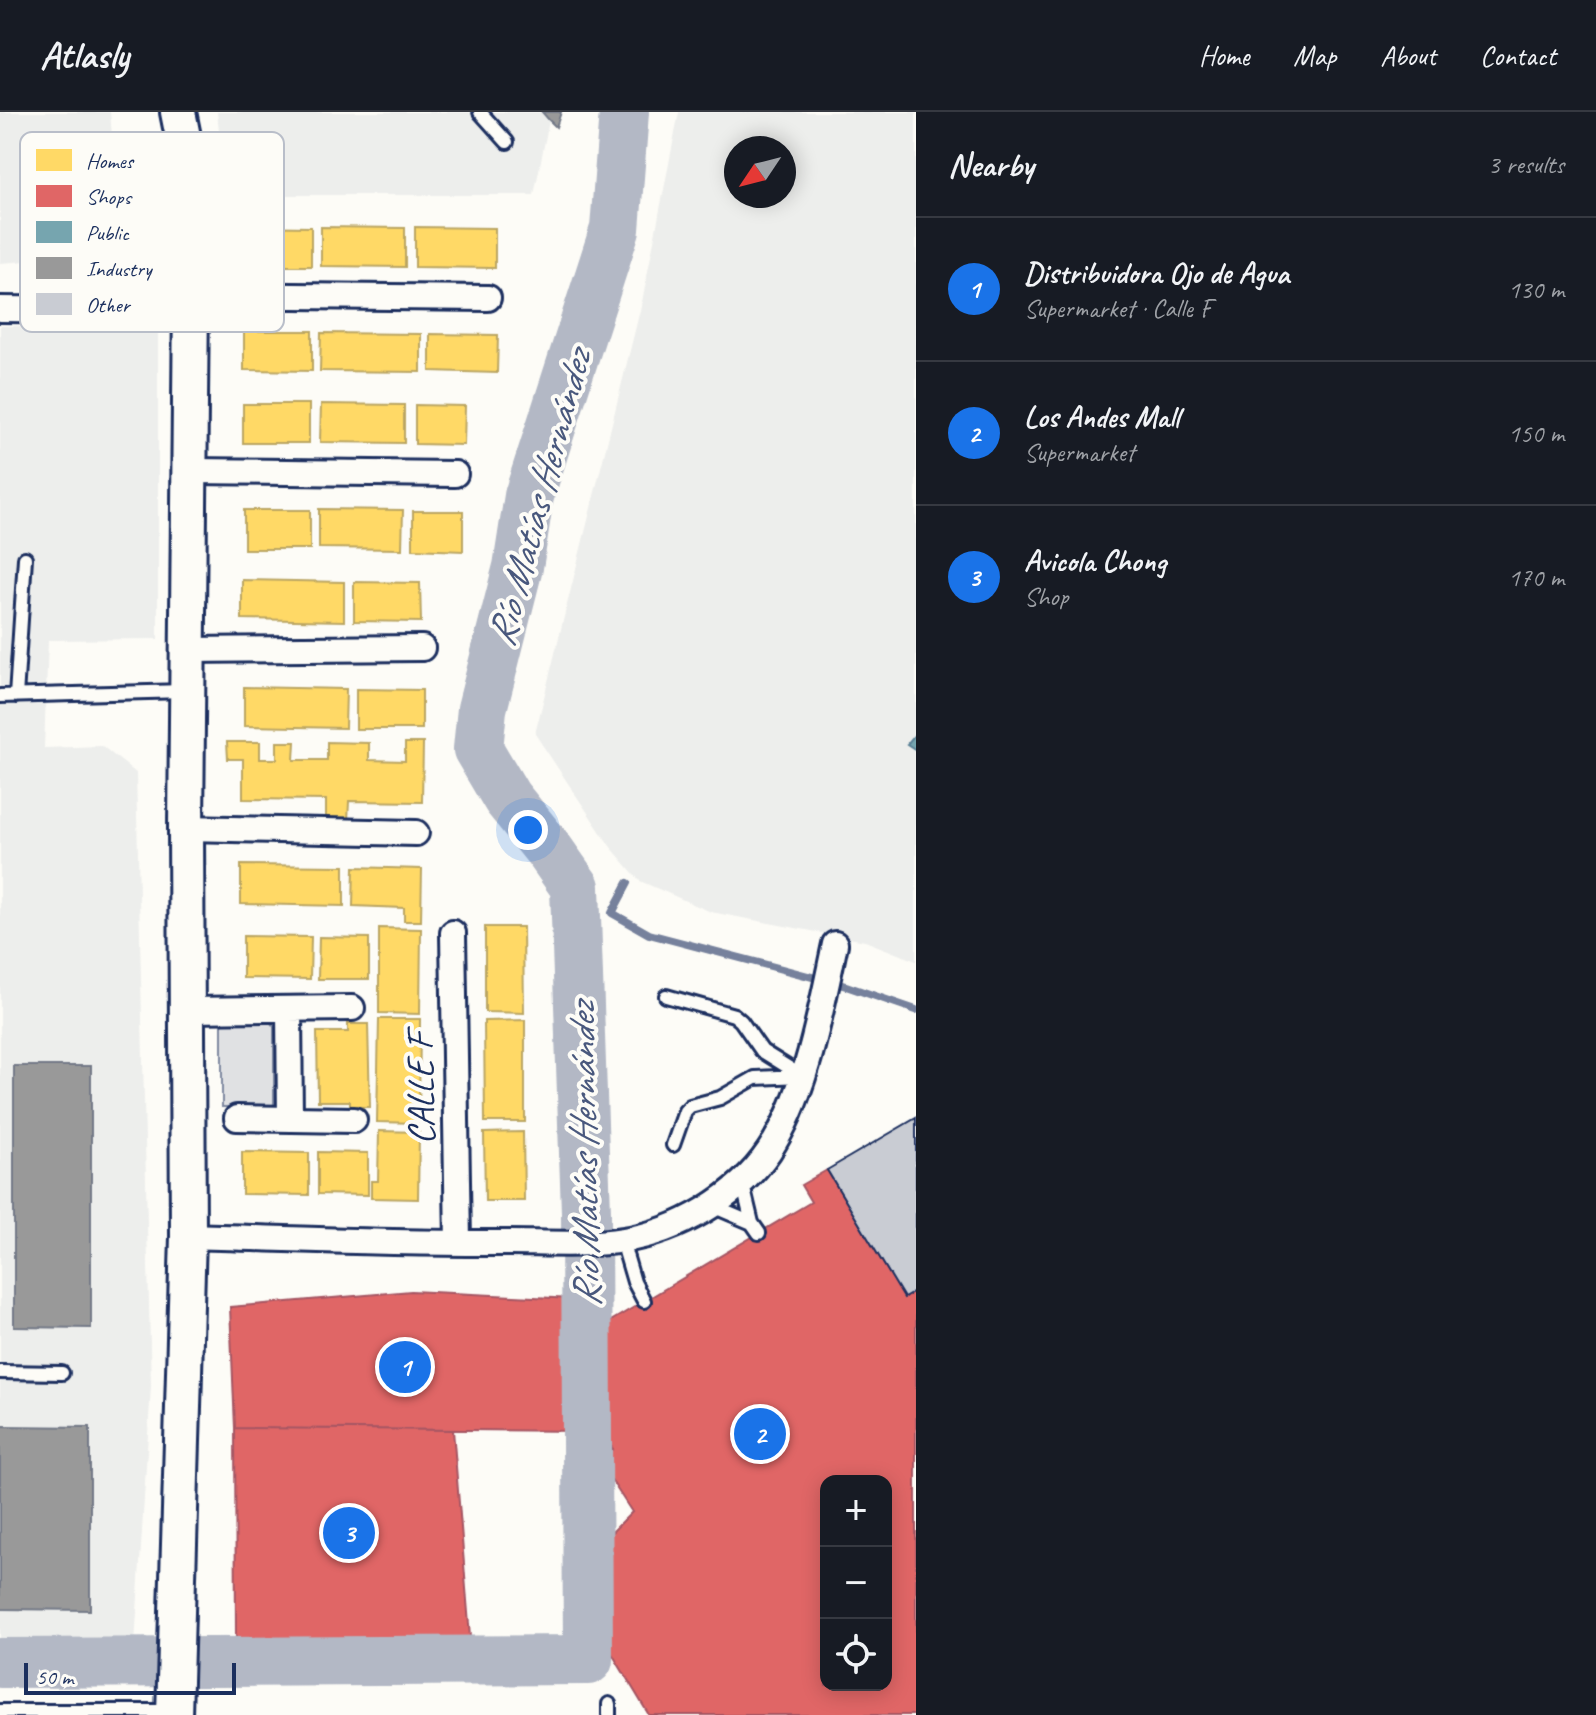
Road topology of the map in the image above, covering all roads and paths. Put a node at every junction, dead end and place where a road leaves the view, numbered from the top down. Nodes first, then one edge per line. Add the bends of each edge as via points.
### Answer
1 (178, 112) edge
2 (480, 112) edge
3 (182, 132) edge
4 (507, 142) dead end
5 (488, 298) dead end
6 (284, 301) edge
7 (20, 308) edge
8 (0, 309) edge
9 (191, 332) edge
10 (190, 471) junction
11 (455, 474) dead end
12 (25, 558) dead end
13 (422, 648) dead end
14 (189, 650) junction
15 (188, 691) junction
16 (0, 696) edge
17 (16, 696) junction
18 (186, 828) junction
19 (416, 833) dead end
20 (453, 933) dead end
21 (834, 948) dead end
22 (666, 996) dead end
23 (352, 1008) dead end
24 (289, 1009) junction
25 (188, 1010) junction
26 (802, 1076) junction
27 (237, 1118) dead end
28 (290, 1119) junction
29 (354, 1120) dead end
30 (673, 1145) dead end
31 (742, 1181) junction
32 (712, 1206) junction
33 (188, 1236) junction
34 (612, 1241) junction
35 (458, 1243) junction
36 (644, 1301) dead end
37 (0, 1372) edge
38 (62, 1373) dead end
39 (174, 1704) edge
40 (0, 1711) edge
41 (112, 1713) edge

1 - 3 street
2 - 4 lane
5 - 6 street
7 - 8 street
9 - 10 street
10 - 11 street
10 - 14 street
12 - 17 lane
13 - 14 street
14 - 15 street
15 - 17 lane
15 - 18 street
16 - 17 lane
18 - 19 street
18 - 25 street
20 - 35 street, CALLE F
21 - 26 street
22 - 26 lane via 734,1015 762,1051
23 - 24 street
24 - 25 street
24 - 28 street
25 - 33 street
26 - 30 lane via 755,1078 720,1098 690,1106
26 - 31 street via 769,1152
27 - 28 street
28 - 29 street
31 - 32 street
31 - 32 lane via 755,1228
32 - 34 street via 663,1230
33 - 35 street
33 - 39 street
34 - 35 street
34 - 36 lane
37 - 38 lane
39 - 41 lane
40 - 41 lane

